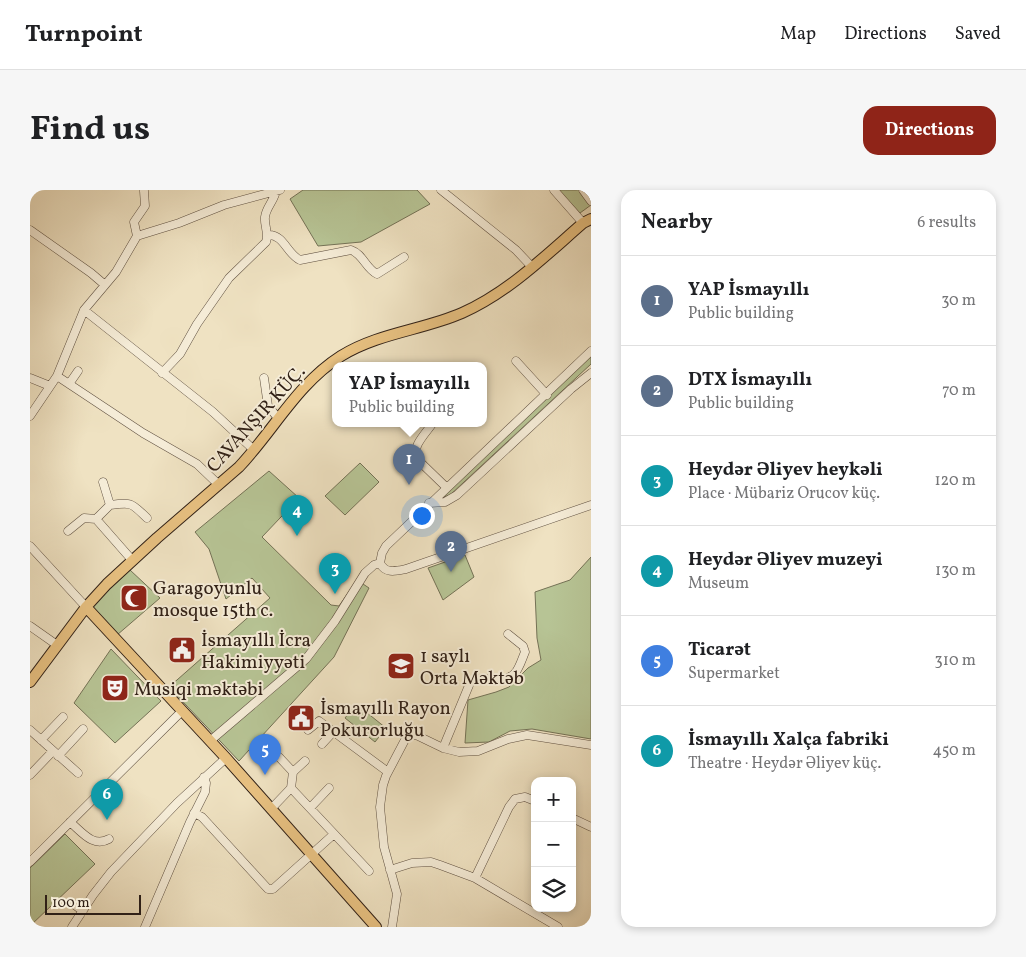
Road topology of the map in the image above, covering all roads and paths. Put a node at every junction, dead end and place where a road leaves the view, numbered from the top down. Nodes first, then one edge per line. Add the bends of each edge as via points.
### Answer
1 (144, 190) edge
2 (278, 190) edge
3 (441, 190) edge
4 (554, 190) edge
5 (583, 190) edge
6 (591, 201) edge
7 (587, 221) edge
8 (30, 230) edge
9 (269, 235) junction
10 (137, 236) junction
11 (404, 257) dead end
12 (532, 267) junction
13 (105, 285) junction
14 (84, 310) junction
15 (591, 351) edge
16 (516, 361) dead end
17 (334, 362) edge
18 (332, 363) edge
19 (78, 370) dead end
20 (162, 373) junction
21 (591, 374) edge
22 (57, 376) junction
23 (30, 378) edge
24 (264, 378) dead end
25 (69, 384) junction
26 (50, 386) junction
27 (547, 395) junction
28 (30, 416) edge
29 (278, 418) junction
30 (430, 427) edge
31 (254, 450) junction
32 (103, 482) dead end
33 (219, 485) junction
34 (447, 488) junction
35 (429, 503) junction
36 (110, 504) junction
37 (591, 505) edge
38 (147, 518) dead end
39 (96, 519) junction
40 (68, 531) dead end
41 (30, 546) edge
42 (132, 560) junction
43 (380, 562) junction
44 (86, 607) junction
45 (30, 626) edge
46 (508, 634) dead end
47 (56, 645) junction
48 (30, 682) edge
49 (182, 712) junction
50 (63, 716) dead end
51 (83, 729) dead end
52 (30, 730) edge
53 (308, 730) dead end
54 (334, 732) junction
55 (41, 740) junction
56 (210, 741) junction
57 (322, 744) dead end
58 (591, 745) edge
59 (442, 748) junction
60 (56, 753) junction
61 (279, 757) dead end
62 (226, 758) junction
63 (305, 761) dead end
64 (293, 772) junction
65 (388, 772) junction
66 (78, 773) dead end
67 (30, 776) edge
68 (204, 777) junction
69 (291, 788) junction
70 (329, 788) dead end
71 (531, 799) edge
72 (310, 808) junction
73 (271, 809) junction
74 (194, 812) junction
75 (576, 820) edge
76 (70, 822) junction
77 (591, 827) edge
78 (334, 834) junction
79 (109, 839) dead end
80 (311, 855) junction
81 (30, 862) edge
82 (390, 870) junction
83 (369, 871) dead end
84 (475, 878) junction
85 (72, 903) dead end
86 (83, 911) junction
87 (72, 927) edge
88 (145, 927) edge
89 (376, 927) edge
90 (392, 927) edge
91 (558, 927) edge

1 - 10 street via 145,206 134,222
2 - 9 street via 266,213
2 - 10 street
3 - 12 street via 516,250
4 - 7 street
5 - 6 street
7 - 12 main road
8 - 13 street
9 - 11 street via 281,240 300,260 351,250 357,252 377,274
9 - 20 street via 262,247 229,278 180,354
10 - 13 street
12 - 17 main road via 504,290 475,307 373,340
13 - 14 street
14 - 20 street
14 - 22 street
15 - 27 street
16 - 27 street
18 - 29 main road via 309,382
19 - 25 street
20 - 31 street
21 - 35 street via 457,495 445,502
22 - 25 street
22 - 26 street
23 - 26 street
24 - 29 street via 268,406
25 - 33 street via 143,434 197,464
26 - 28 street
27 - 34 street
29 - 31 main road
30 - 34 street via 414,453
31 - 33 main road
32 - 36 street
33 - 42 main road
34 - 35 street
35 - 43 street via 386,546
36 - 38 street via 128,502
36 - 39 street
37 - 43 street via 406,569 386,570
39 - 40 street via 84,518
39 - 42 street
41 - 44 street
42 - 44 main road
43 - 56 street via 365,574 335,622 306,659
44 - 47 main road
44 - 49 main road
45 - 47 street
46 - 59 street via 524,652 514,674 505,679 479,679 470,683
47 - 48 main road
49 - 56 main road
49 - 76 street
50 - 55 street
51 - 60 street
52 - 55 street
53 - 54 street via 319,721
54 - 57 street
54 - 65 street
55 - 60 street
56 - 62 main road
58 - 59 street via 527,735 478,751 459,752
59 - 65 street via 414,734 406,738
60 - 66 street
60 - 67 street
61 - 64 street
62 - 68 street
62 - 73 main road
63 - 64 street
64 - 69 street
65 - 82 street via 380,807
68 - 74 street via 205,792
68 - 86 street via 111,872
69 - 72 street
69 - 73 street
70 - 72 street
71 - 84 street via 515,799
72 - 78 street
73 - 80 main road
74 - 80 street via 268,889 273,889
74 - 88 street
75 - 77 street
76 - 79 street via 95,842
76 - 81 street
78 - 80 street
78 - 83 street
80 - 89 main road
82 - 84 street via 412,863 431,862
82 - 90 street via 397,894
84 - 91 street
85 - 86 street
86 - 87 street

